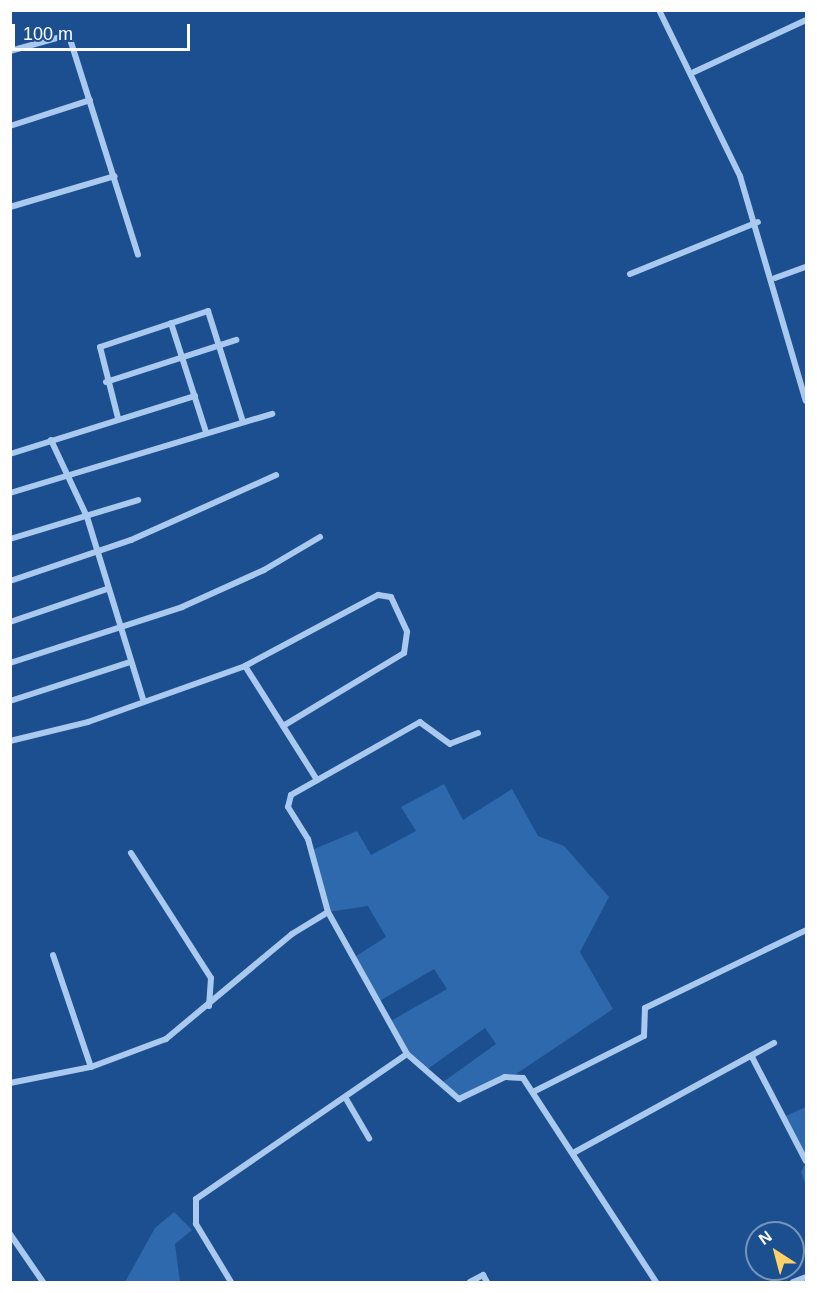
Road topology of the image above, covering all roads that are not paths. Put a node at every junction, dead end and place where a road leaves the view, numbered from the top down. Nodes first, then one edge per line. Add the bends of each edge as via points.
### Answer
1 (659, 10) edge
2 (807, 20) edge
3 (10, 51) edge
4 (694, 72) junction
5 (90, 100) junction
6 (10, 126) edge
7 (115, 176) junction
8 (10, 207) edge
9 (758, 222) junction
10 (138, 255) dead end
11 (807, 267) edge
12 (630, 274) dead end
13 (774, 278) junction
14 (171, 323) junction
15 (236, 340) dead end
16 (222, 344) junction
17 (183, 357) junction
18 (106, 382) junction
19 (195, 396) junction
20 (807, 401) edge
21 (272, 414) dead end
22 (118, 418) junction
23 (243, 422) junction
24 (206, 432) junction
25 (51, 440) junction
26 (10, 454) edge
27 (276, 475) dead end
28 (68, 478) junction
29 (10, 493) edge
30 (138, 500) dead end
31 (87, 517) junction
32 (320, 537) dead end
33 (10, 539) edge
34 (94, 553) junction
35 (10, 581) edge
36 (107, 589) junction
37 (10, 622) edge
38 (123, 627) junction
39 (130, 662) junction
40 (10, 663) edge
41 (245, 666) junction
42 (143, 699) junction
43 (10, 701) edge
44 (283, 726) junction
45 (478, 734) dead end
46 (10, 741) edge
47 (317, 780) junction
48 (131, 853) dead end
49 (328, 912) junction
50 (807, 930) edge
51 (53, 955) dead end
52 (209, 1006) junction
53 (774, 1043) dead end
54 (407, 1054) junction
55 (752, 1057) junction
56 (91, 1068) junction
57 (10, 1083) edge
58 (533, 1092) junction
59 (345, 1097) junction
60 (369, 1138) dead end
61 (575, 1152) junction
62 (806, 1161) edge
63 (10, 1234) edge
64 (807, 1277) edge
65 (43, 1282) edge
66 (231, 1282) edge
67 (470, 1282) edge
68 (487, 1282) edge
69 (656, 1282) edge
70 (793, 1282) edge

1 - 4 street
2 - 4 street
3 - 5 street via 60,37 70,39
4 - 9 street
5 - 6 street
5 - 7 street
7 - 8 street
7 - 10 street
9 - 12 street
9 - 13 street
11 - 13 street
13 - 20 street
14 - 16 street via 212,312
14 - 17 street
14 - 18 street via 100,347
15 - 16 street
16 - 17 street
16 - 23 street
17 - 18 street
17 - 19 street
18 - 22 street
19 - 22 street
19 - 24 street
21 - 23 street
22 - 25 street
23 - 24 street
24 - 28 street
25 - 26 street
25 - 28 street
27 - 34 street
28 - 29 street
28 - 31 street
30 - 31 street
31 - 33 street
31 - 34 street
32 - 38 street via 225,589
34 - 35 street
34 - 36 street
36 - 37 street
36 - 38 street
38 - 39 street
38 - 40 street
39 - 42 street
39 - 43 street
41 - 42 street
41 - 44 street
41 - 44 street via 378,594 391,597 407,632 404,653
42 - 46 street via 88,722
44 - 47 street
45 - 47 street via 450,744 420,722
47 - 49 street via 288,801 308,838
48 - 52 street via 211,978
49 - 52 street via 292,934
49 - 54 street
50 - 58 street via 645,1008 644,1036
51 - 56 street
52 - 56 street via 166,1039
53 - 55 street
54 - 58 street via 459,1099 516,1074
54 - 59 street
55 - 61 street
55 - 62 street
56 - 57 street
58 - 61 street
59 - 60 street
59 - 66 street via 196,1199 196,1224
61 - 69 street
63 - 65 street
64 - 70 street
67 - 68 street via 483,1275

